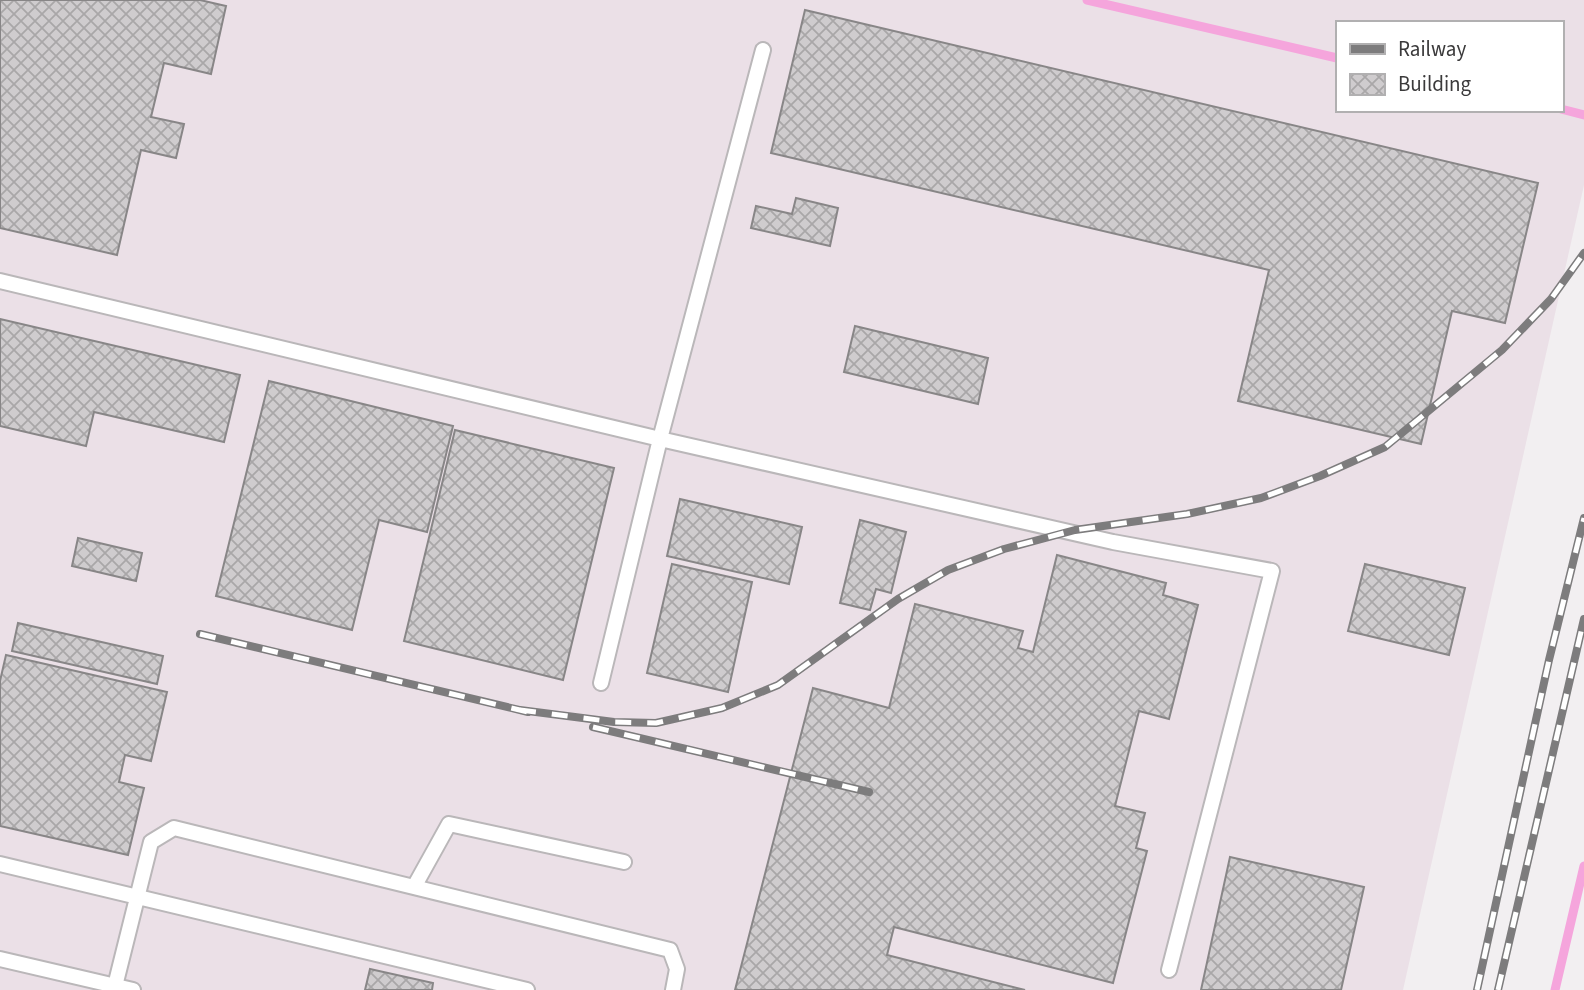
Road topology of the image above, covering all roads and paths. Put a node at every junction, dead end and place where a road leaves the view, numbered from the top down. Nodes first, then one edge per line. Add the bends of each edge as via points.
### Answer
1 (763, 50) dead end
2 (0, 281) edge
3 (660, 439) junction
4 (601, 683) dead end
5 (624, 862) dead end
6 (0, 864) edge
7 (414, 887) junction
8 (137, 897) junction
9 (0, 959) edge
10 (1170, 970) dead end
11 (78, 984) edge
12 (115, 986) junction
13 (133, 990) edge
14 (527, 990) edge
15 (673, 990) edge

1 - 3 lane
2 - 3 lane
3 - 4 lane
3 - 10 lane via 1113,542 1272,571
5 - 7 lane via 449,824
6 - 8 lane
7 - 8 lane via 174,828 151,842
7 - 15 lane via 670,950 677,970
8 - 12 lane
8 - 14 lane
9 - 11 lane
11 - 12 lane
12 - 13 lane

